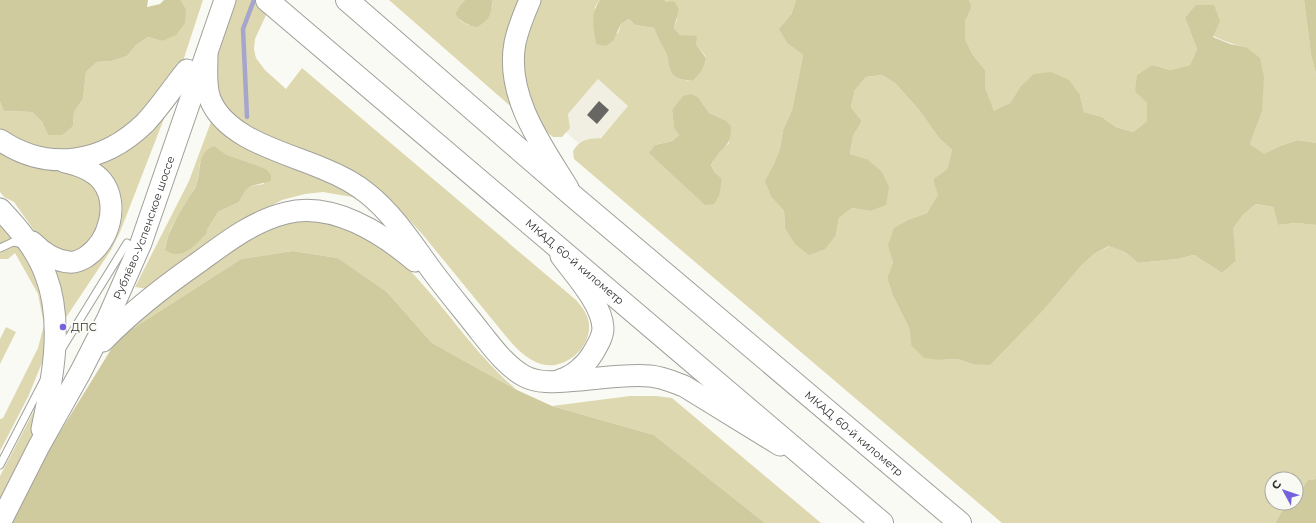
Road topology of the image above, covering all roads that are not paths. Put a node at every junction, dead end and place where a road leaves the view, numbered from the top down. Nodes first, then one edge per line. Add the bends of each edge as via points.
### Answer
1 (209, 0) edge
2 (224, 0) edge
3 (268, 0) edge
4 (346, 0) edge
5 (530, 0) edge
6 (206, 55) junction
7 (187, 70) junction
8 (0, 140) edge
9 (59, 160) junction
10 (573, 196) junction
11 (0, 209) edge
12 (17, 228) junction
13 (127, 242) junction
14 (552, 243) junction
15 (29, 245) junction
16 (0, 248) edge
17 (438, 280) junction
18 (54, 360) junction
19 (80, 373) junction
20 (554, 382) junction
21 (39, 446) junction
22 (0, 465) edge
23 (817, 468) junction
24 (0, 523) edge
25 (882, 523) edge
26 (960, 523) edge

1 - 7 main road, Рублёво-Успенское шоссе
2 - 6 main road, Рублёво-Успенское шоссе
3 - 14 highway, МКАД, 60-й километр
4 - 10 highway, МКАД, 60-й километр
5 - 10 main road via 515,44 516,83 535,135
6 - 17 main road via 206,84 210,99 225,122 255,142 325,169 368,193 397,224
6 - 19 main road, Рублёво-Успенское шоссе via 141,243
7 - 9 main road via 145,122 125,140 85,158
7 - 13 main road, Рублёво-Успенское шоссе
8 - 9 main road via 39,157
9 - 12 main road via 90,171 102,181 109,193 109,225 102,242 81,261 70,263 48,255
10 - 26 highway, МКАД, 60-й километр
11 - 12 main road
12 - 15 main road
13 - 18 lane
13 - 21 main road, Рублёво-Успенское шоссе via 69,370
14 - 20 main road via 592,298 600,314 603,328 600,342 591,357 568,377
14 - 23 highway, МКАД, 60-й километр
15 - 16 lane via 13,242
15 - 18 main road via 47,276 52,298 55,328
17 - 19 main road via 377,232 328,213 286,213 262,221 230,240 156,292 102,342
17 - 20 main road via 512,368 538,381
18 - 21 main road
18 - 22 lane
19 - 21 main road, Рублёво-Успенское шоссе
20 - 23 main road via 627,376 668,379 684,386
21 - 24 main road, Рублёво-Успенское шоссе
23 - 25 highway, МКАД, 60-й километр

